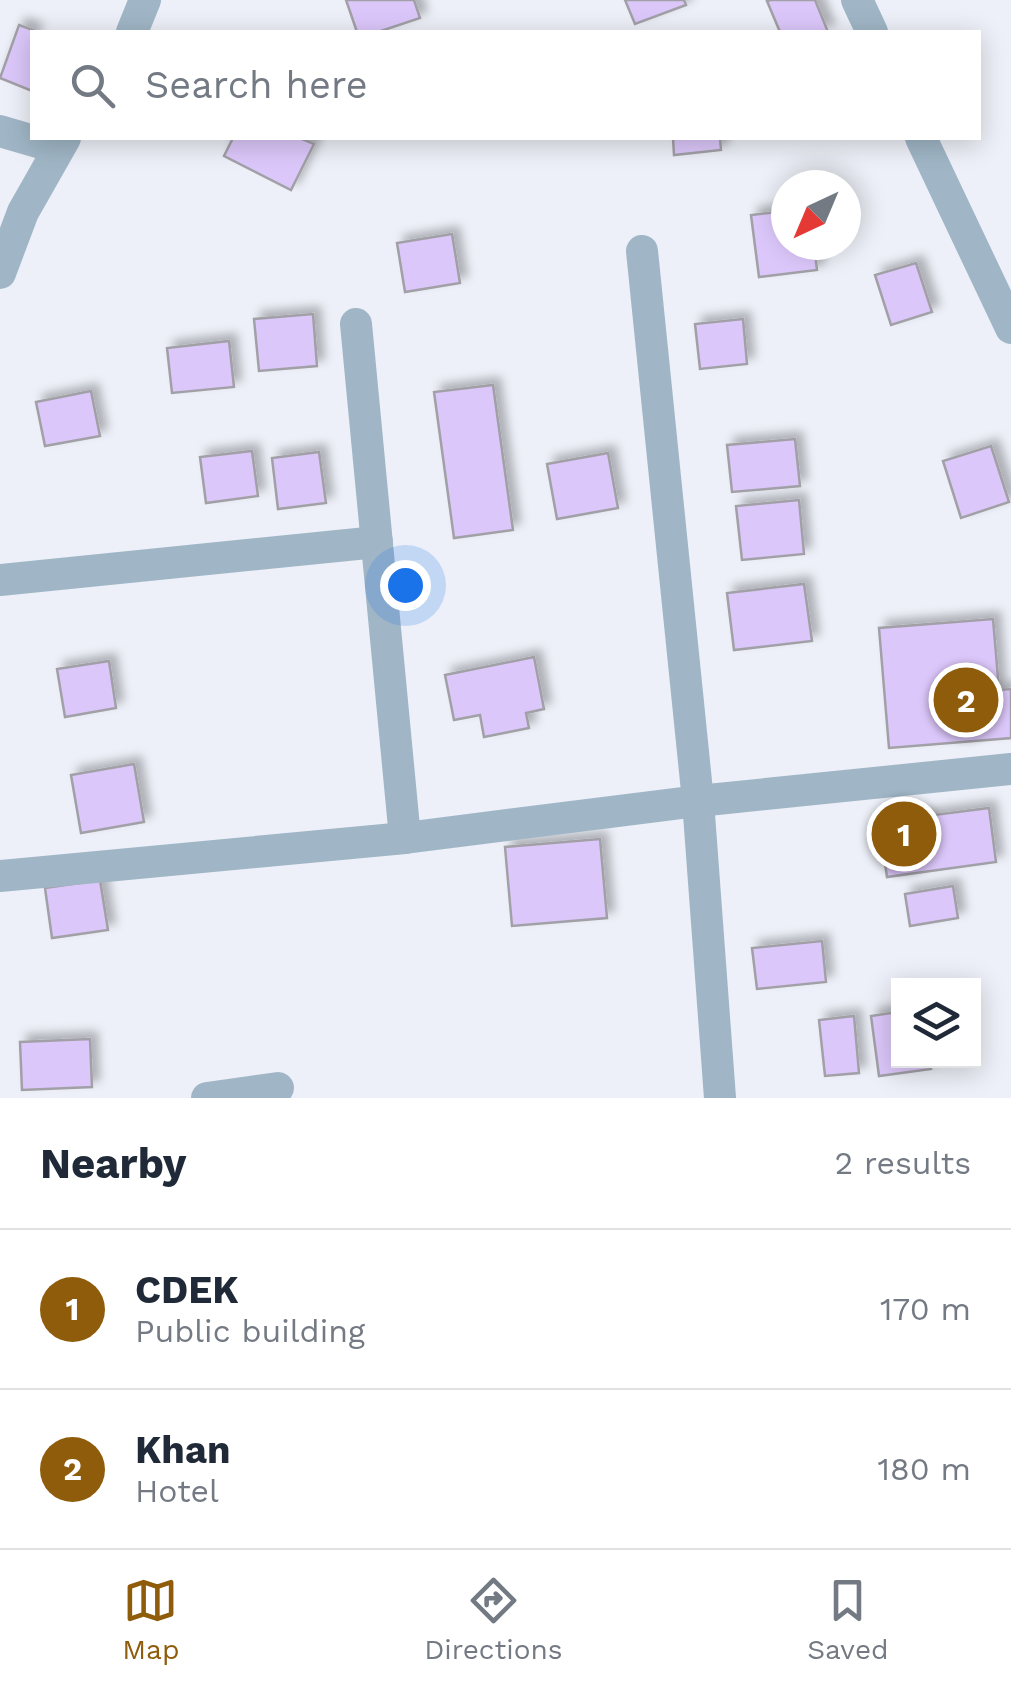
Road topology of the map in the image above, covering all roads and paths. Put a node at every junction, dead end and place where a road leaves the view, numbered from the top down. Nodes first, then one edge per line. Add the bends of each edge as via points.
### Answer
1 (145, 0) edge
2 (857, 0) edge
3 (133, 30) edge
4 (871, 30) edge
5 (0, 132) edge
6 (30, 137) edge
7 (922, 140) edge
8 (62, 143) edge
9 (642, 250) dead end
10 (0, 273) edge
11 (356, 324) dead end
12 (1011, 328) edge
13 (377, 542) junction
14 (0, 580) edge
15 (1011, 769) edge
16 (698, 800) junction
17 (405, 838) junction
18 (0, 876) edge
19 (278, 1088) dead end
20 (207, 1098) edge
21 (720, 1098) edge

1 - 3 street
2 - 4 street
5 - 6 street
7 - 12 street
8 - 10 street via 23,212
9 - 16 street
11 - 13 street
13 - 14 street
13 - 17 street
15 - 16 street
16 - 17 street
16 - 21 street
17 - 18 street
19 - 20 street

